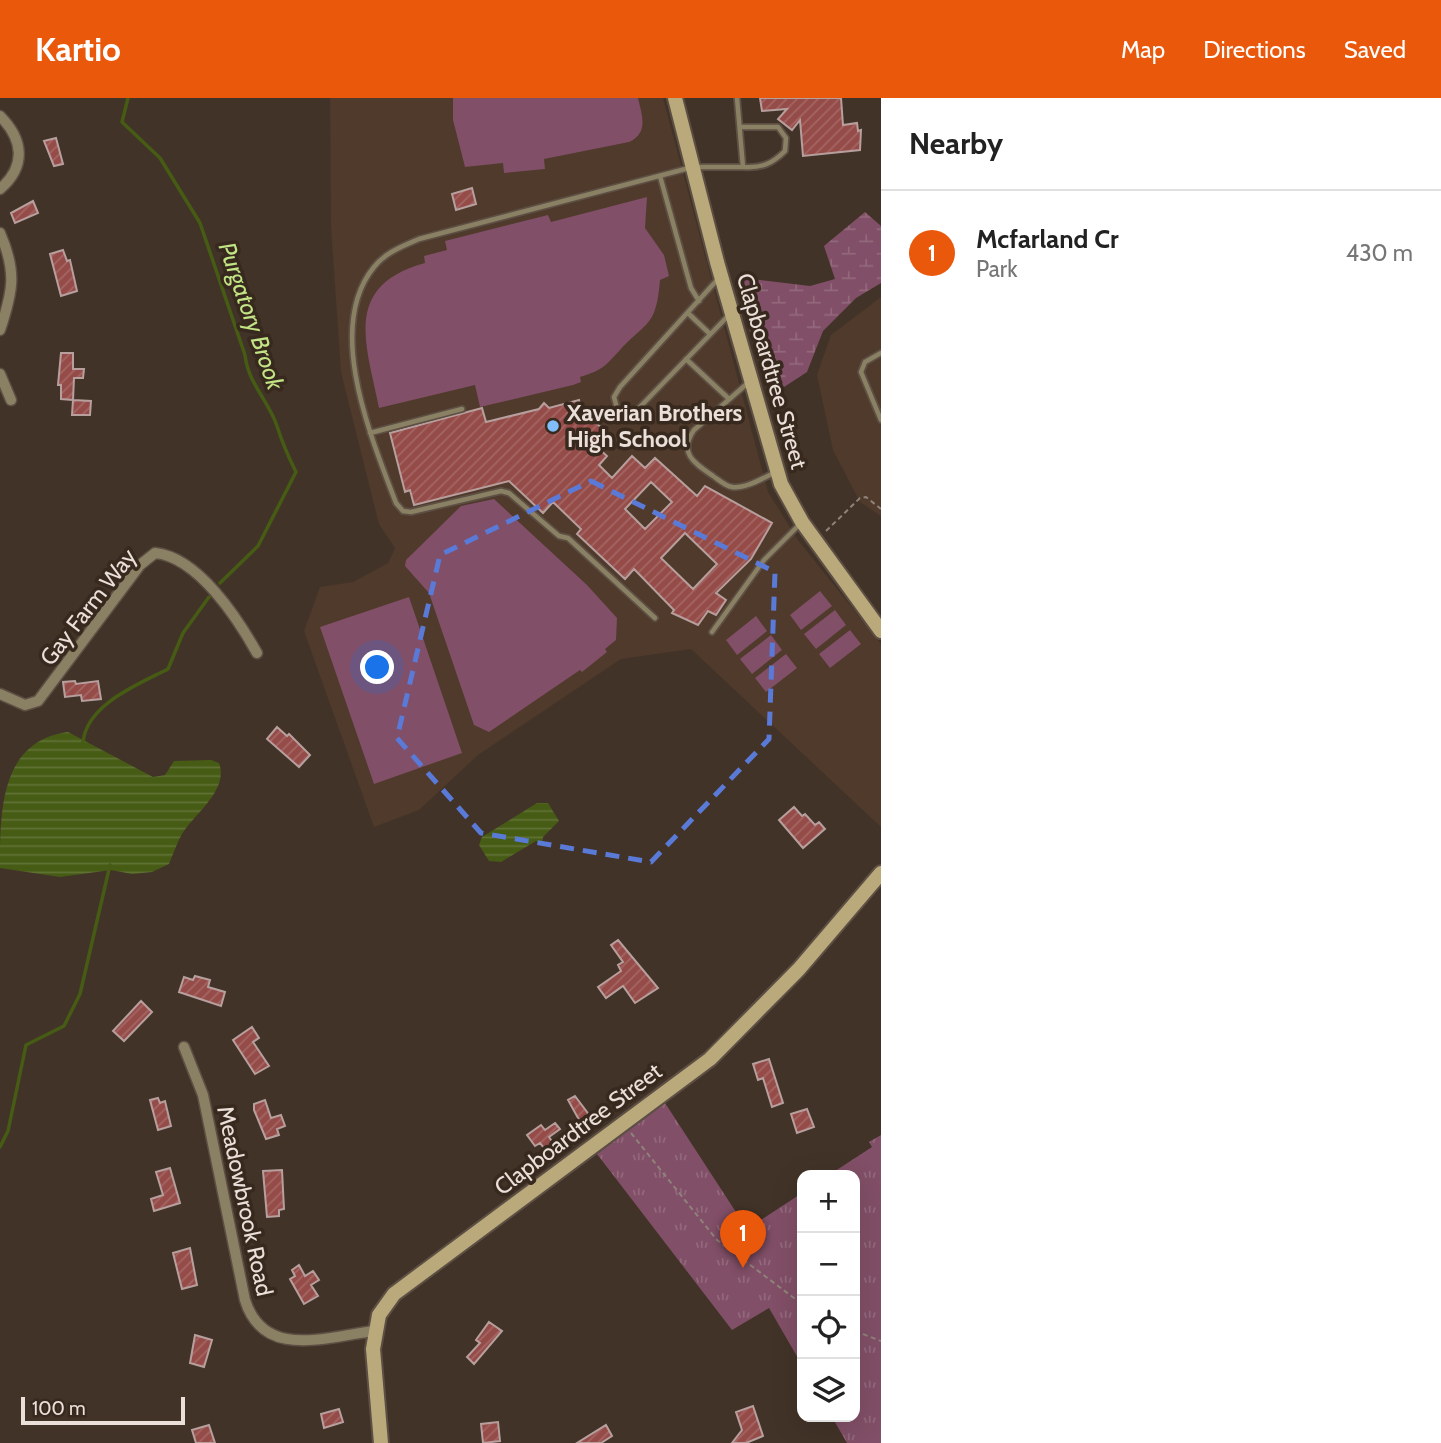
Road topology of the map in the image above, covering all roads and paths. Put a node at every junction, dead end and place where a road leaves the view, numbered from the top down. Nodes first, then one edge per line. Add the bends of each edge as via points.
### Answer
1 (675, 98) edge
2 (737, 98) edge
3 (0, 116) edge
4 (740, 127) junction
5 (693, 167) junction
6 (743, 167) junction
7 (660, 176) junction
8 (0, 189) edge
9 (0, 233) edge
10 (721, 276) junction
11 (699, 300) junction
12 (731, 312) junction
13 (687, 313) junction
14 (0, 330) edge
15 (710, 334) junction
16 (881, 353) edge
17 (687, 359) junction
18 (0, 374) edge
19 (750, 381) junction
20 (728, 398) junction
21 (11, 400) dead end
22 (462, 409) dead end
23 (881, 420) edge
24 (370, 433) junction
25 (776, 472) junction
26 (881, 509) edge
27 (802, 522) junction
28 (814, 540) junction
29 (655, 618) dead end
30 (881, 631) edge
31 (712, 632) dead end
32 (257, 653) dead end
33 (0, 694) edge
34 (881, 873) edge
35 (184, 1046) dead end
36 (624, 1124) junction
37 (797, 1300) edge
38 (375, 1331) junction
39 (860, 1333) edge
40 (881, 1341) edge
41 (381, 1443) edge

1 - 5 main road, Clapboardtree Street
2 - 4 lane
3 - 8 street via 17,136 20,156 14,175
4 - 6 lane
4 - 6 lane via 778,127 786,138 785,151 773,163
5 - 6 lane
5 - 7 lane
5 - 10 main road, Clapboardtree Street
7 - 11 lane via 691,288
7 - 24 lane via 419,239 393,250 377,264 360,289 352,319 354,361
9 - 14 street via 13,284
10 - 11 lane
10 - 12 main road, Clapboardtree Street
11 - 13 lane
12 - 15 lane
12 - 19 main road, Clapboardtree Street
13 - 15 lane
13 - 17 lane via 620,387 614,397 618,412 635,412
15 - 17 lane
16 - 23 lane via 865,362 861,372
17 - 20 lane
18 - 21 street
19 - 20 lane
19 - 25 main road, Clapboardtree Street
20 - 25 lane via 688,439 691,461 735,487
22 - 24 lane
24 - 29 lane via 403,511 509,493 559,536 568,538
25 - 27 main road, Clapboardtree Street
26 - 28 path via 866,497 860,498
27 - 28 main road, Clapboardtree Street
27 - 31 lane via 764,559
28 - 30 main road, Clapboardtree Street
32 - 33 street, Gay Farm Way via 232,610 212,588 174,559 155,553 140,565 38,701 26,705
34 - 36 main road, Clapboardtree Street via 739,1033
35 - 38 street, Meadowbrook Road via 203,1095 253,1322 286,1341
36 - 37 path via 717,1240
36 - 38 main road, Clapboardtree Street via 394,1294 379,1315
38 - 41 main road, Clapboardtree Street
39 - 40 path

